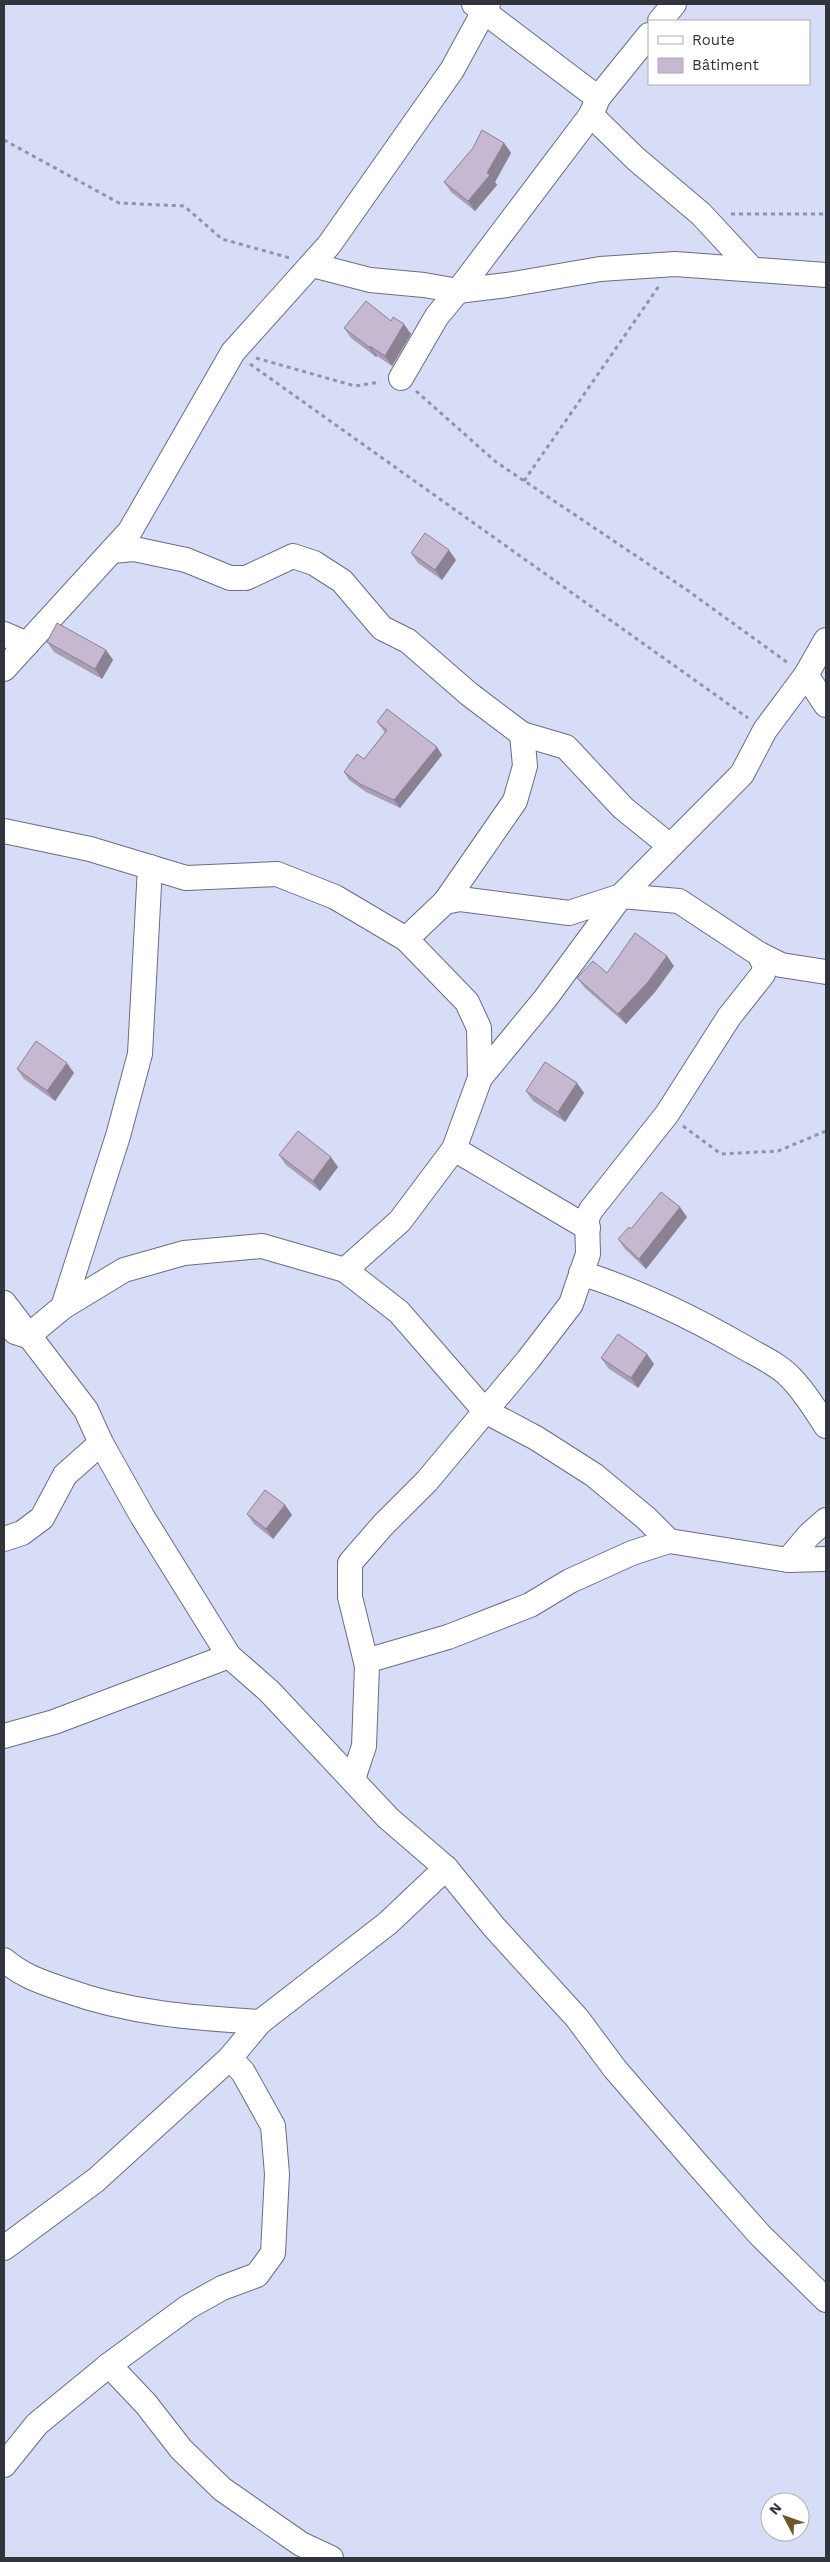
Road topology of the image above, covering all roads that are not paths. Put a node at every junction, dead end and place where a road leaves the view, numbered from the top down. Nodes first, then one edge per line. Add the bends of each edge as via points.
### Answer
1 (674, 4) edge
2 (482, 7) edge
3 (661, 20) edge
4 (648, 36) edge
5 (595, 106) junction
6 (312, 265) junction
7 (752, 268) junction
8 (826, 275) edge
9 (458, 291) junction
10 (401, 378) road end
11 (112, 551) junction
12 (4, 634) edge
13 (826, 640) edge
14 (27, 644) junction
15 (4, 669) edge
16 (806, 675) junction
17 (826, 705) edge
18 (522, 734) junction
19 (4, 831) edge
20 (670, 846) junction
21 (150, 867) junction
22 (622, 896) junction
23 (445, 902) junction
24 (406, 940) junction
25 (759, 954) junction
26 (826, 972) edge
27 (480, 1078) junction
28 (454, 1149) junction
29 (588, 1228) junction
30 (345, 1270) junction
31 (581, 1273) junction
32 (4, 1303) edge
33 (63, 1308) junction
34 (4, 1330) edge
35 (28, 1336) junction
36 (486, 1411) junction
37 (826, 1426) edge
38 (101, 1443) junction
39 (826, 1520) edge
40 (4, 1539) edge
41 (668, 1540) junction
42 (826, 1559) edge
43 (788, 1560) junction
44 (228, 1656) junction
45 (366, 1661) junction
46 (4, 1736) edge
47 (353, 1780) junction
48 (446, 1868) junction
49 (4, 1960) edge
50 (260, 2022) junction
51 (230, 2058) junction
52 (4, 2248) edge
53 (826, 2300) edge
54 (109, 2365) junction
55 (4, 2465) edge
56 (331, 2558) edge

1 - 3 street
2 - 5 street
2 - 6 street via 452,70
4 - 5 street
5 - 7 street via 636,159 701,214
5 - 9 street
6 - 9 street via 370,280
6 - 11 street via 233,352 130,531
7 - 8 street
7 - 9 street via 674,264 600,269
9 - 10 street via 437,316
11 - 14 street
11 - 18 street via 134,549 186,560 230,578 246,578 294,556 314,563 342,581 382,628 408,641 469,694
12 - 14 street
13 - 16 street
14 - 15 street
16 - 17 street
16 - 20 street via 765,730 742,774
18 - 20 street via 566,747 623,808
18 - 23 street via 525,766 515,801
19 - 21 street via 90,849
20 - 22 street
21 - 24 street via 186,878 277,874 335,897
21 - 33 street via 140,1054 118,1136
22 - 23 street via 569,913 460,899
22 - 25 street via 679,901
22 - 27 street
23 - 24 street
24 - 27 street via 467,1002 479,1028
25 - 26 street via 781,965
25 - 29 street via 765,966 763,974 729,1017 667,1114 591,1210 587,1218
27 - 28 street
28 - 29 street
28 - 30 street via 400,1221
29 - 31 street via 588,1254
30 - 33 street via 262,1246 184,1253 124,1270
30 - 36 street via 399,1312
31 - 36 street via 571,1304
31 - 37 street via 619,1285 691,1317 789,1375
32 - 35 street
33 - 35 street
34 - 35 street
35 - 38 street via 86,1410
36 - 41 street via 594,1475
36 - 45 street via 428,1481 350,1563 350,1597
38 - 40 street via 65,1474 42,1518 22,1532
38 - 44 street
39 - 43 street
41 - 43 street
41 - 45 street via 632,1553 520,1608 448,1637
42 - 43 street
44 - 46 street via 54,1722
44 - 47 street via 269,1691
45 - 47 street via 364,1746
47 - 48 street via 388,1818
48 - 50 street via 388,1923
48 - 53 street via 494,1927 577,2018 704,2172 760,2235
49 - 50 street via 23,1976 100,2003 177,2017
50 - 51 street
51 - 52 street via 96,2180
51 - 54 street via 243,2072 273,2126 277,2174 273,2254 256,2275 222,2288 188,2307
54 - 55 street via 37,2424
54 - 56 street via 146,2404 181,2449 222,2489 301,2544

